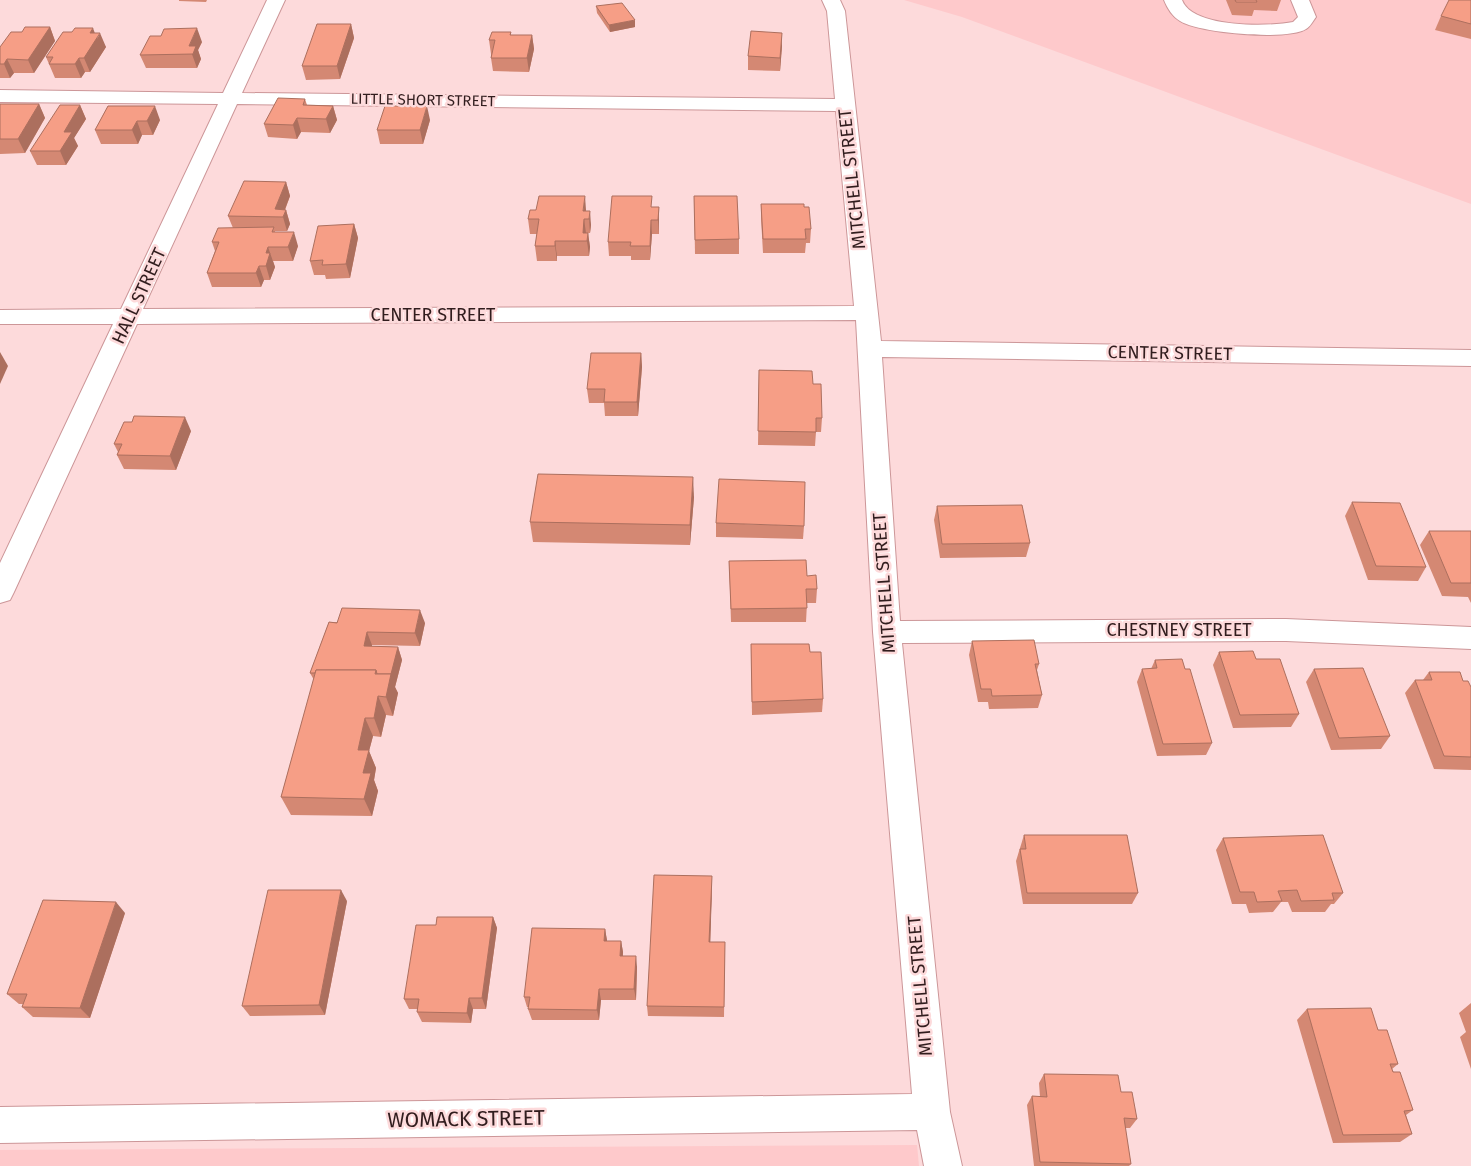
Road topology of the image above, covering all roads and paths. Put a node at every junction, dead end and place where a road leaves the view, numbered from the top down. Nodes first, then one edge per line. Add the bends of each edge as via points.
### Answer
1 (276, 0) edge
2 (831, 0) edge
3 (1173, 0) edge
4 (1190, 0) edge
5 (1287, 0) edge
6 (1300, 0) edge
7 (0, 96) edge
8 (231, 97) junction
9 (845, 105) junction
10 (865, 313) junction
11 (129, 316) junction
12 (0, 317) edge
13 (870, 349) junction
14 (1471, 358) edge
15 (0, 592) edge
16 (887, 632) junction
17 (1471, 638) edge
18 (932, 1112) junction
19 (0, 1125) edge
20 (942, 1166) edge

1 - 8 street, HALL STREET
2 - 9 street, MITCHELL STREET via 836,11
3 - 6 street via 1188,19 1214,26 1259,28 1300,25 1307,17
4 - 5 street via 1202,15 1267,23 1282,21 1288,15
7 - 8 street, LITTLE SHORT STREET
8 - 9 street, LITTLE SHORT STREET
8 - 11 street, HALL STREET
9 - 10 street, MITCHELL STREET
10 - 11 street, CENTER STREET
10 - 13 street, MITCHELL STREET
11 - 12 street, CENTER STREET
11 - 15 street, HALL STREET
13 - 14 street, CENTER STREET
13 - 16 street, MITCHELL STREET
16 - 17 street, CHESTNEY STREET via 1286,630
16 - 18 street, MITCHELL STREET
18 - 19 street, WOMACK STREET
18 - 20 street, MITCHELL STREET

